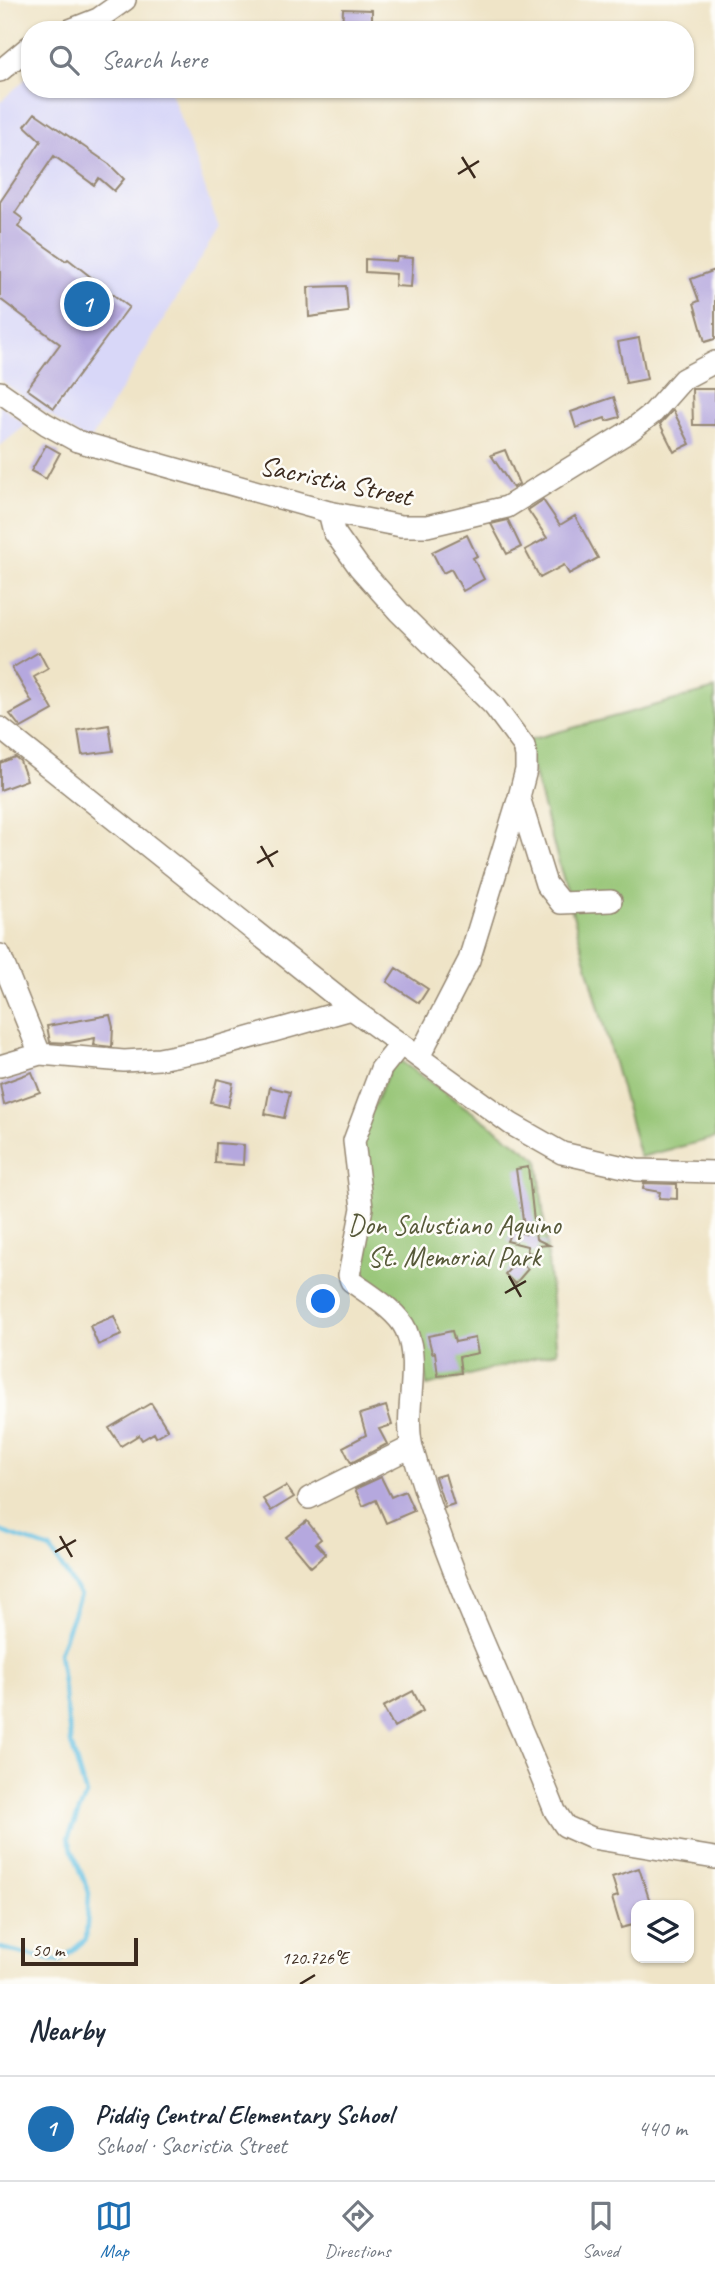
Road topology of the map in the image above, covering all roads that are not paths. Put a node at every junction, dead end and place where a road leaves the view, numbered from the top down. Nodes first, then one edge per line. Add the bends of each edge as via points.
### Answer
1 (125, 0) edge
2 (93, 21) edge
3 (21, 54) edge
4 (0, 71) edge
5 (715, 362) edge
6 (0, 392) edge
7 (329, 512) junction
8 (0, 728) edge
9 (519, 797) junction
10 (611, 901) dead end
11 (1, 963) edge
12 (352, 1009) junction
13 (401, 1044) junction
14 (40, 1054) junction
15 (419, 1057) junction
16 (0, 1066) edge
17 (715, 1172) edge
18 (411, 1447) junction
19 (309, 1498) dead end
20 (715, 1858) edge

1 - 2 street
3 - 4 street
5 - 7 street, Sacristia Street via 682,379 631,431 507,507 414,527
6 - 7 street, Sacristia Street via 77,441
7 - 9 street via 338,539 359,567 495,706 524,746 527,770
8 - 12 street
9 - 10 street via 546,884 554,896 561,903
9 - 15 street via 469,960
11 - 14 street
12 - 13 street
12 - 14 street via 159,1059
13 - 15 street
13 - 18 street via 381,1069 354,1142 362,1208 349,1275 396,1317 408,1334
14 - 16 street
15 - 17 street via 511,1124 562,1153 636,1170
18 - 19 street
18 - 20 street via 463,1598 565,1826 613,1843

